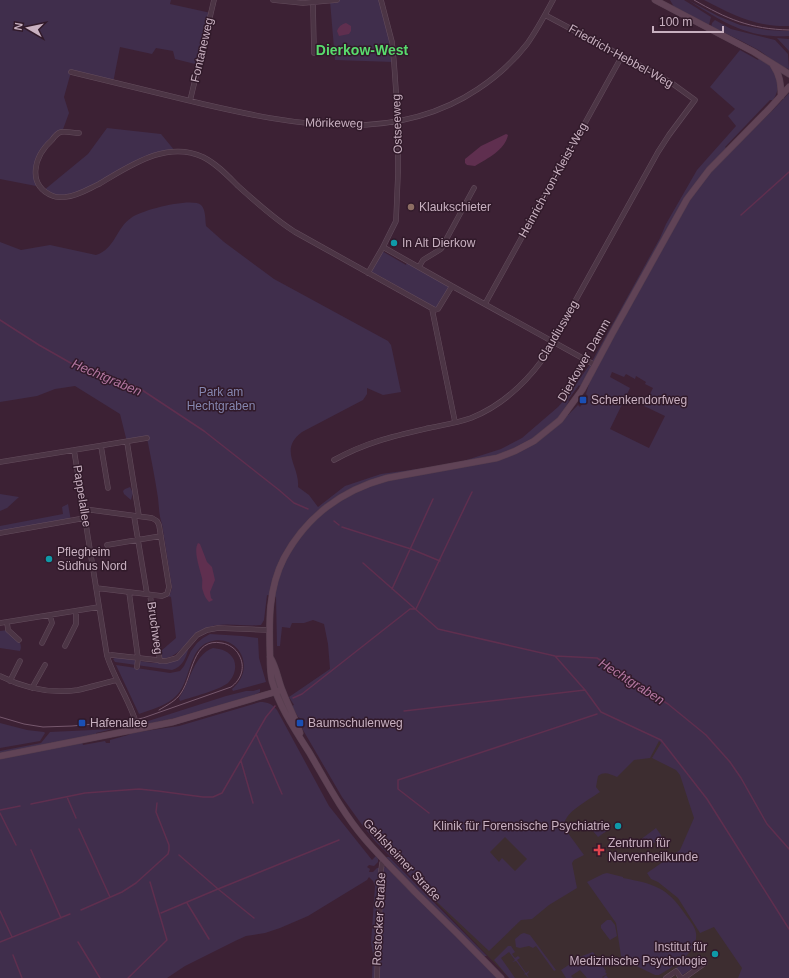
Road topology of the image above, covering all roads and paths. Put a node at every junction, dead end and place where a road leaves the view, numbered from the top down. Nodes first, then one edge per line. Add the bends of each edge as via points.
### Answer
1 (214, 0) edge
2 (273, 0) edge
3 (337, 0) edge
4 (381, 0) edge
5 (553, 0) edge
6 (655, 0) edge
7 (313, 3) junction
8 (544, 15) junction
9 (314, 53) dead end
10 (622, 56) junction
11 (771, 62) junction
12 (71, 72) dead end
13 (789, 74) edge
14 (789, 87) edge
15 (781, 96) junction
16 (695, 100) joint
17 (190, 101) junction
18 (398, 121) junction
19 (79, 134) dead end
20 (474, 188) dead end
21 (383, 247) junction
22 (419, 267) junction
23 (368, 273) junction
24 (452, 286) junction
25 (484, 304) junction
26 (432, 309) junction
27 (553, 342) junction
28 (595, 365) junction
29 (455, 422) junction
30 (146, 438) dead end
31 (127, 442) junction
32 (101, 446) junction
33 (74, 450) junction
34 (334, 460) dead end
35 (0, 462) edge
36 (108, 488) dead end
37 (84, 509) junction
38 (136, 516) junction
39 (85, 518) junction
40 (0, 532) edge
41 (161, 536) junction
42 (138, 540) junction
43 (107, 545) dead end
44 (96, 588) junction
45 (129, 592) junction
46 (149, 594) junction
47 (99, 607) junction
48 (76, 611) junction
49 (50, 615) junction
50 (7, 622) junction
51 (0, 623) edge
52 (269, 630) junction
53 (19, 640) dead end
54 (42, 643) dead end
55 (65, 646) dead end
56 (107, 656) junction
57 (138, 658) junction
58 (20, 661) dead end
59 (160, 661) junction
60 (45, 665) dead end
61 (137, 667) dead end
62 (0, 676) edge
63 (116, 680) junction
64 (10, 681) junction
65 (32, 688) junction
66 (279, 691) junction
67 (138, 729) junction
68 (0, 756) edge
69 (383, 863) junction
70 (705, 963) dead end
71 (377, 978) edge
72 (501, 978) edge
73 (666, 978) edge
74 (683, 978) edge

1 - 17 street, Fontaneweg
2 - 7 street
3 - 7 street
4 - 18 street, Ostseeweg via 392,42
5 - 8 street, Mörikeweg
6 - 11 street
7 - 9 street
8 - 10 street, Friedrich-Hebbel-Weg
8 - 18 street, Mörikeweg via 526,45 485,85 434,112
10 - 16 street, Friedrich-Hebbel-Weg via 673,84
10 - 25 street, Heinrich-von-Kleist-Weg
11 - 13 street
11 - 15 street via 781,83
12 - 17 street, Mörikeweg
14 - 15 street, Dierkower Damm
15 - 28 street, Dierkower Damm via 709,170 688,199
16 - 27 street, Claudiusweg via 658,152
17 - 18 street, Mörikeweg via 298,123 345,125
18 - 21 street, Ostseeweg via 397,215
19 - 23 street via 58,133 39,155 35,175 43,191 55,197 79,194 142,160 175,151 189,153 203,157 217,166 284,225
20 - 22 street via 440,249 423,260
21 - 22 street
21 - 23 street, Ostseeweg
22 - 24 street
23 - 26 street
24 - 25 street
24 - 26 street via 438,309
25 - 27 street
26 - 29 street
27 - 28 street
27 - 29 street, Claudiusweg via 532,373 518,388 495,406
28 - 52 street, Dierkower Damm via 581,392 563,417 522,448 486,461 372,482 327,507 298,536 283,560 274,583
29 - 34 street, Claudiusweg via 374,441
30 - 31 street
31 - 32 street
31 - 38 street, Bruchweg
32 - 33 street
32 - 36 street
33 - 35 street, Pappelallee
33 - 37 street, Pappelallee
37 - 38 street
37 - 39 street, Pappelallee
38 - 41 street via 157,521
38 - 42 street, Bruchweg
39 - 40 street
39 - 44 street, Pappelallee
41 - 42 street
41 - 46 street via 168,590 167,594 162,596
42 - 43 street
42 - 46 street, Bruchweg
44 - 45 street
44 - 47 street, Pappelallee
45 - 46 street
45 - 57 street, Bruchweg
46 - 59 street, Bruchweg
47 - 48 street
47 - 56 street, Pappelallee
48 - 49 street
48 - 55 street via 76,624
49 - 50 street
49 - 54 street via 52,623
50 - 51 street
50 - 53 street via 8,630
52 - 59 street, Bruchweg via 207,630 197,635 177,658
52 - 66 street, Dierkower Damm via 270,657 275,666
56 - 57 street, Bruchweg
56 - 63 street, Pappelallee
57 - 59 street, Bruchweg
57 - 61 street, Bruchweg
58 - 64 street
60 - 65 street
62 - 64 street
63 - 65 street via 70,690
63 - 67 street, Pappelallee via 135,717
64 - 65 street
66 - 67 street via 173,722
66 - 69 street, Gehlsheimer Straße via 295,718 304,744 350,821
67 - 68 street
69 - 71 street, Rostocker Straße
69 - 72 street, Gehlsheimer Straße
70 - 74 street
73 - 74 street via 676,971

